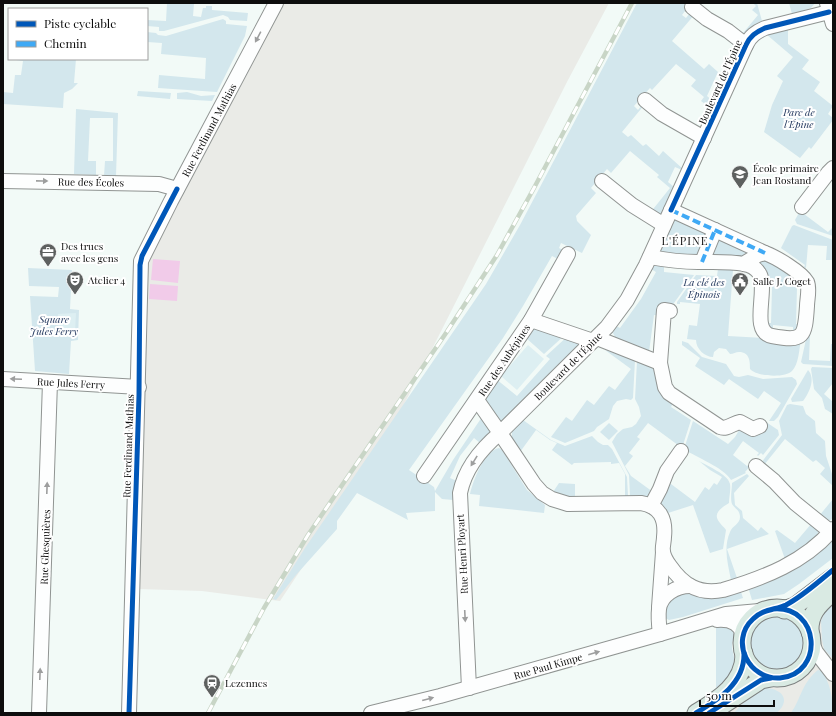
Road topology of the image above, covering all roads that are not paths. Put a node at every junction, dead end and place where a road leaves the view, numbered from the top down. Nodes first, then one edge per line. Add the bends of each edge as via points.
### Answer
1 (276, 3) edge
2 (692, 6) dead end
3 (830, 13) edge
4 (746, 45) junction
5 (645, 100) dead end
6 (704, 138) junction
7 (833, 168) edge
8 (3, 181) edge
9 (602, 181) dead end
10 (177, 189) junction
11 (802, 207) dead end
12 (671, 210) junction
13 (664, 225) junction
14 (715, 230) junction
15 (765, 253) junction
16 (568, 254) dead end
17 (650, 257) junction
18 (702, 262) junction
19 (743, 264) junction
20 (670, 311) dead end
21 (531, 320) junction
22 (595, 340) junction
23 (660, 363) junction
24 (3, 379) edge
25 (50, 382) junction
26 (139, 387) junction
27 (477, 400) junction
28 (760, 426) dead end
29 (500, 433) junction
30 (681, 451) dead end
31 (756, 466) dead end
32 (424, 476) dead end
33 (651, 506) junction
34 (832, 530) edge
35 (663, 551) junction
36 (833, 577) edge
37 (690, 586) junction
38 (833, 592) edge
39 (659, 608) junction
40 (776, 610) junction
41 (704, 621) junction
42 (660, 634) junction
43 (744, 635) junction
44 (811, 636) junction
45 (744, 654) junction
46 (833, 674) edge
47 (771, 678) junction
48 (469, 688) junction
49 (390, 711) edge
50 (39, 713) edge
51 (129, 713) edge
52 (371, 713) edge
53 (696, 713) edge
54 (709, 713) edge

1 -> 10 street, Rue Ferdinand Mathias
2 - 4 street via 706,19
3 - 4 street, Boulevard de l'Épine via 762,30 754,34
4 - 6 street, Boulevard de l'Épine
5 - 6 street via 662,114
6 - 12 street, Boulevard de l'Épine
7 - 11 street
8 -> 10 street, Rue des Écoles via 159,184
9 - 13 street via 632,205
10 - 26 street, Rue Ferdinand Mathias via 141,261
12 - 13 street, Boulevard de l'Épine
12 - 14 street
13 - 17 street, Boulevard de l'Épine
14 - 15 street
14 - 18 street
15 - 19 street
15 - 19 street via 785,263 807,283 806,325 803,334 797,338 772,336 763,332 761,277 755,269
16 - 21 street, Rue des Aubépines
17 - 18 street
17 - 22 street, Boulevard de l'Épine via 625,304
18 - 19 street
20 - 23 street via 664,310
21 - 22 street, Rue des Aubépines
21 - 27 street, Rue des Aubépines
22 - 23 street, Rue des Aubépines
22 - 29 street, Boulevard de l'Épine
23 - 28 street via 665,387 669,393 720,427 726,428 740,422 753,429
25 -> 24 street, Rue Jules Ferry
25 - 26 street, Rue Jules Ferry
50 -> 25 street, Rue Ghesquières
26 - 51 street, Rue Ferdinand Mathias
27 - 29 street, Rue des Aubépines
27 - 32 street, Rue des Aubépines
29 - 33 street via 534,484 552,499 568,504 641,503
29 -> 48 street, Rue Henri Ployart via 484,447 473,462 460,493
30 - 33 street via 667,471
31 - 34 street via 795,503
33 - 35 street via 659,512 664,521
34 - 37 street via 803,557 757,578 718,591
35 - 37 street via 681,581
35 - 39 street
36 - 40 main road via 795,606
37 - 39 street via 670,592
38 - 44 main road via 814,612 810,622
39 - 42 street
40 - 41 street, Rue Paul Kimpe via 735,612
40 - 43 main road via 762,612 753,619
40 - 44 main road via 795,614
41 - 42 street, Rue Paul Kimpe
41 - 43 street, Rue Paul Kimpe via 732,621 740,626
48 -> 42 street, Rue Paul Kimpe
43 - 45 main road
44 - 46 street via 816,652
44 - 47 main road via 810,656 801,669 787,677
45 - 47 main road via 754,669
45 - 53 main road via 742,670 735,683 722,696
47 - 54 main road via 761,680
49 -> 48 street, Rue Paul Kimpe
49 - 52 street, Rue Paul Kimpe

